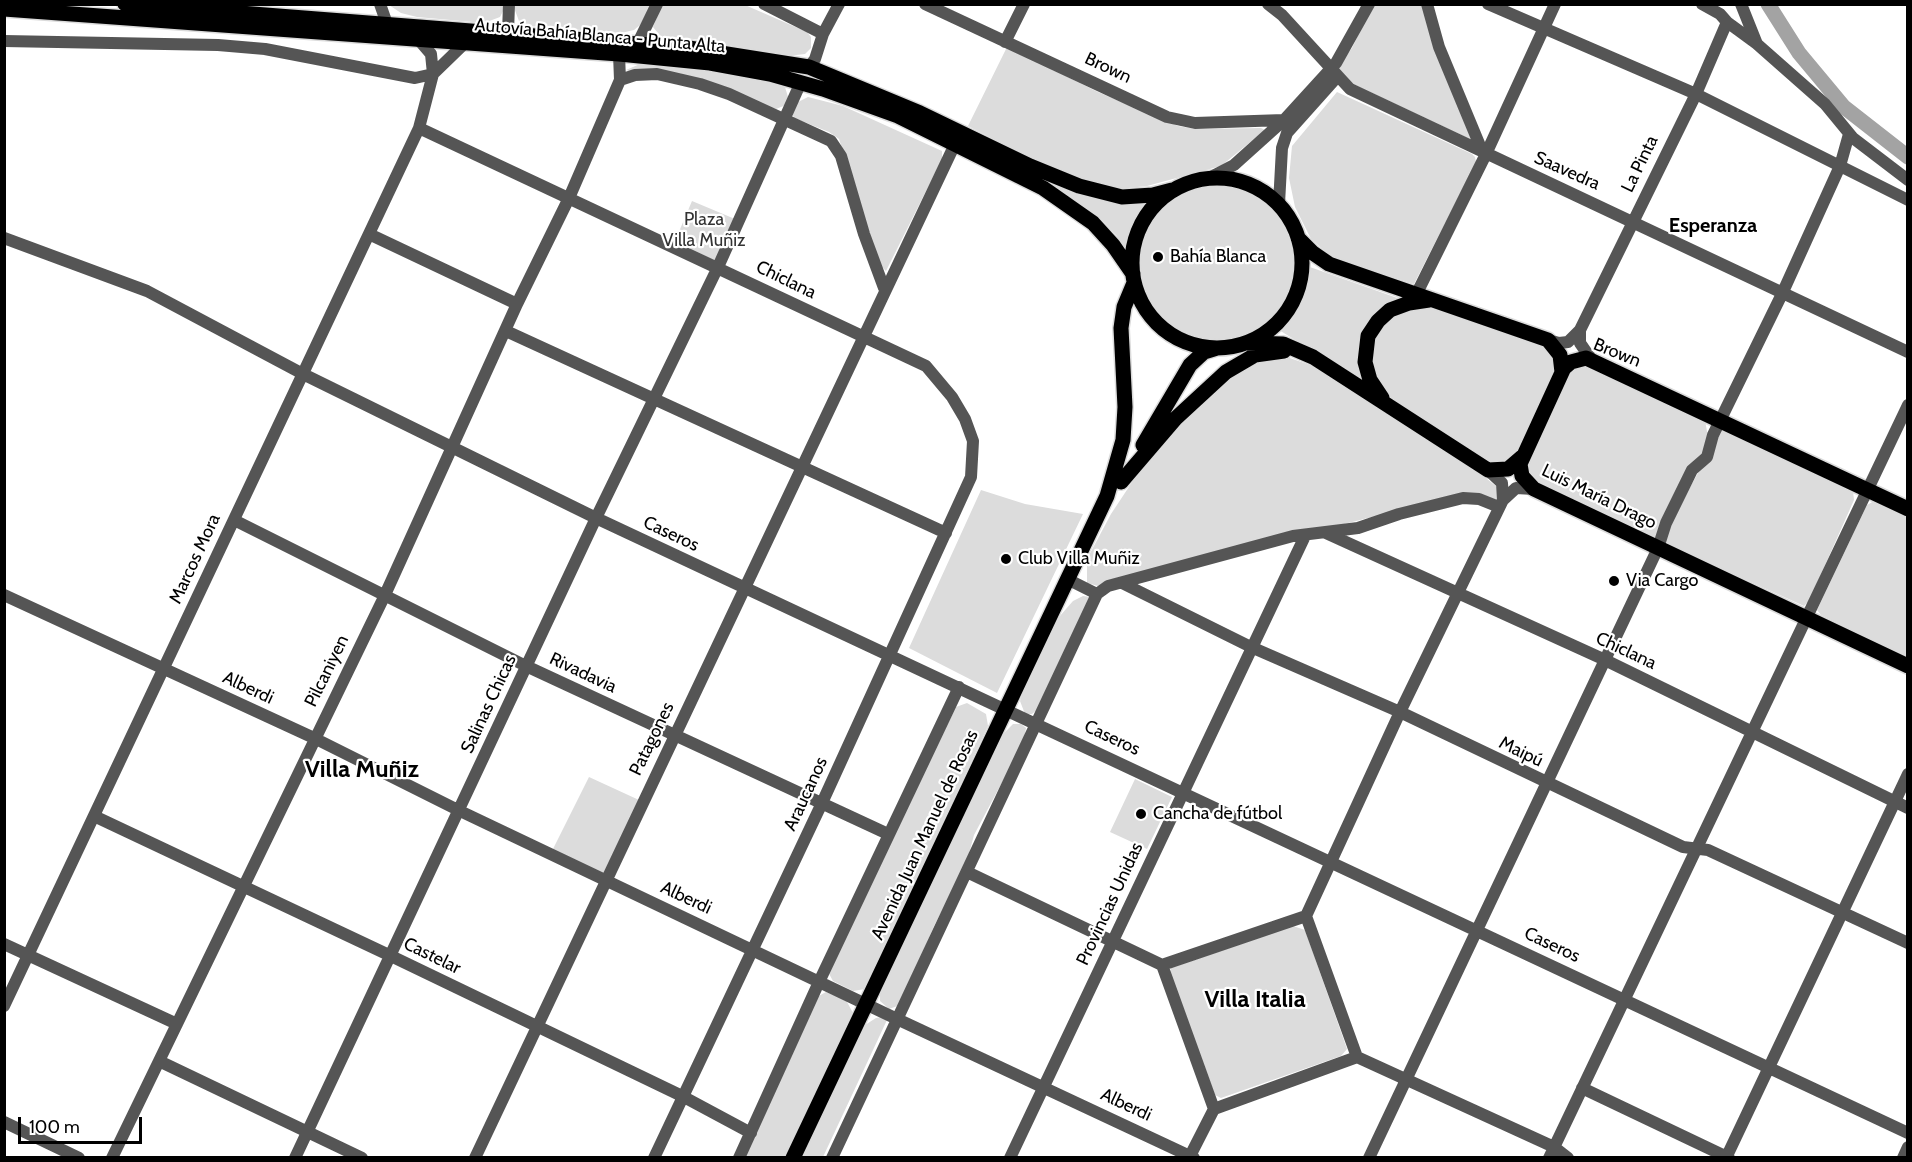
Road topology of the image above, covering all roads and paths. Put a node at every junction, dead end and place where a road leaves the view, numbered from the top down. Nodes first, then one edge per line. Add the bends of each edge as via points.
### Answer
1 (125, 4) edge
2 (380, 4) edge
3 (509, 4) edge
4 (657, 4) edge
5 (764, 4) edge
6 (839, 4) edge
7 (1024, 4) edge
8 (1268, 4) edge
9 (1369, 4) edge
10 (1427, 4) edge
11 (1488, 4) edge
12 (1555, 4) edge
13 (1702, 4) edge
14 (1742, 4) edge
15 (933, 6) edge
16 (4, 9) edge
17 (1723, 18) junction
18 (387, 24) junction
19 (1544, 30) junction
20 (508, 33) junction
21 (823, 34) junction
22 (419, 40) junction
23 (4, 41) edge
24 (1005, 42) junction
25 (465, 43) junction
26 (638, 43) junction
27 (1757, 44) junction
28 (619, 54) junction
29 (809, 67) junction
30 (1334, 73) junction
31 (433, 74) junction
32 (620, 80) junction
33 (801, 82) junction
34 (1696, 94) junction
35 (784, 118) junction
36 (1284, 120) junction
37 (419, 128) junction
38 (1849, 134) junction
39 (955, 144) junction
40 (1485, 153) junction
41 (1840, 166) junction
42 (1209, 178) junction
43 (1908, 180) edge
44 (1172, 190) junction
45 (569, 198) junction
46 (1908, 200) edge
47 (1279, 204) junction
48 (1634, 220) junction
49 (369, 234) junction
50 (4, 238) edge
51 (1298, 238) junction
52 (718, 267) junction
53 (1133, 278) junction
54 (884, 288) junction
55 (1782, 294) junction
56 (1416, 295) junction
57 (1432, 300) junction
58 (517, 304) junction
59 (1580, 330) junction
60 (506, 331) junction
61 (863, 337) junction
62 (1548, 340) junction
63 (1239, 344) junction
64 (1220, 347) junction
65 (1908, 352) edge
66 (1313, 357) junction
67 (1591, 359) junction
68 (1562, 372) junction
69 (303, 374) junction
70 (654, 400) junction
71 (1386, 404) junction
72 (1908, 405) edge
73 (1720, 420) junction
74 (973, 441) joint
75 (452, 449) junction
76 (1522, 457) junction
77 (800, 467) junction
78 (1488, 470) junction
79 (1121, 482) junction
80 (1534, 489) junction
81 (1867, 490) junction
82 (1501, 503) junction
83 (1908, 509) edge
84 (596, 518) junction
85 (234, 520) junction
86 (1092, 531) junction
87 (946, 533) junction
88 (1326, 533) junction
89 (1305, 536) junction
90 (1658, 548) junction
91 (1069, 580) junction
92 (1122, 583) junction
93 (744, 588) junction
94 (1097, 594) junction
95 (1457, 594) junction
96 (4, 595) edge
97 (384, 597) junction
98 (1807, 619) junction
99 (1251, 647) junction
100 (891, 654) junction
101 (1603, 659) junction
102 (526, 666) junction
103 (1908, 666) edge
104 (164, 669) junction
105 (959, 687) junction
106 (1006, 709) junction
107 (1400, 712) junction
108 (1037, 723) junction
109 (1751, 730) junction
110 (675, 735) junction
111 (314, 738) junction
112 (1908, 774) edge
113 (1545, 783) junction
114 (1183, 792) junction
115 (1894, 802) junction
116 (822, 803) junction
117 (1908, 808) edge
118 (460, 811) junction
119 (94, 816) junction
120 (888, 834) junction
121 (1695, 848) junction
122 (1331, 861) junction
123 (967, 872) junction
124 (604, 880) junction
125 (243, 886) junction
126 (1842, 912) junction
127 (1306, 916) junction
128 (1476, 929) junction
129 (1113, 939) junction
130 (1908, 943) edge
131 (4, 944) edge
132 (751, 949) junction
133 (28, 955) junction
134 (391, 956) junction
135 (1162, 965) junction
136 (819, 982) junction
137 (1624, 999) junction
138 (866, 1004) junction
139 (4, 1006) edge
140 (897, 1019) junction
141 (177, 1024) junction
142 (536, 1027) junction
143 (1357, 1057) junction
144 (159, 1061) junction
145 (1769, 1067) junction
146 (1406, 1078) junction
147 (1044, 1086) junction
148 (1582, 1088) junction
149 (682, 1096) junction
150 (1214, 1109) junction
151 (4, 1122) edge
152 (308, 1131) junction
153 (1908, 1132) edge
154 (751, 1133) junction
155 (1908, 1147) edge
156 (1552, 1152) edge
157 (1191, 1157) edge
158 (1727, 1157) edge
159 (79, 1158) edge
160 (112, 1158) edge
161 (296, 1158) edge
162 (362, 1158) edge
163 (475, 1158) edge
164 (654, 1158) edge
165 (739, 1158) edge
166 (793, 1158) edge
167 (832, 1158) edge
168 (1010, 1158) edge
169 (1369, 1158) edge
170 (1568, 1158) edge
171 (1903, 1158) edge

1 - 18 main road, Autovía Bahía Blanca - Punta Alta
2 - 18 street
3 - 20 street
4 - 26 street
5 - 21 street
6 - 21 street
7 - 24 street
8 - 30 street, Saavedra
9 - 30 street
10 - 40 street via 1439,47
11 - 19 street
12 - 19 street
13 - 17 street
14 - 27 street
15 - 24 street, Brown
16 - 22 main road, Autovía Bahía Blanca - Punta Alta
17 - 27 street
17 - 34 street, La Pinta
18 - 20 main road, Autovía Bahía Blanca - Punta Alta
19 - 34 street
19 - 40 street
20 - 26 main road, Autovía Bahía Blanca - Punta Alta
21 - 29 street
22 - 25 main road, Autovía Bahía Blanca - Punta Alta
22 - 31 street via 431,54
23 - 31 street via 253,48 415,78
24 - 36 street, Brown via 1167,117 1195,123
25 - 28 main road, Autovía Bahía Blanca - Punta Alta
25 - 31 street
26 - 29 main road, Autovía Bahía Blanca - Punta Alta
27 - 38 street via 1825,104
28 - 32 street
28 - 33 main road, Autovía Bahía Blanca - Punta Alta via 710,63
29 - 44 main road, Autovía Bahía Blanca - Punta Alta via 1079,186 1122,196
30 - 36 street
30 - 40 street, Saavedra via 1350,89
30 - 47 street via 1287,133 1281,159
31 - 37 street, Marcos Mora
32 - 35 street via 657,75 683,80 729,94
32 - 45 street, Pilcaniyen
33 - 35 street, Salinas Chicas
33 - 39 main road, Autovía Bahía Blanca - Punta Alta via 881,110
34 - 41 street
34 - 48 street, La Pinta
35 - 52 street, Salinas Chicas
35 - 54 street via 836,146
36 - 42 street via 1234,165
37 - 45 street, Chiclana
37 - 49 street, Marcos Mora
38 - 41 street
38 - 43 street
39 - 53 main road, Autovía Bahía Blanca - Punta Alta via 1070,205 1104,234
39 - 54 street, Patagones
40 - 48 street, Saavedra
40 - 56 street
41 - 46 street
41 - 55 street
42 - 44 main road
42 - 47 main road via 1247,183
44 - 53 main road via 1151,210 1136,235
45 - 52 street, Chiclana
45 - 58 street, Pilcaniyen
47 - 51 main road
48 - 55 street, Saavedra
48 - 59 street, La Pinta
49 - 58 street
49 - 69 street, Marcos Mora
50 - 69 street, Caseros via 147,291
51 - 56 main road via 1329,264
51 - 63 main road via 1302,256 1296,295 1273,326
52 - 61 street, Chiclana
52 - 70 street, Salinas Chicas
53 - 64 main road via 1141,301 1166,330 1192,343
53 - 86 main road, Avenida Juan Manuel de Rosas via 1122,317 1123,440 1112,483
54 - 61 street, Patagones
55 - 65 street, Saavedra
55 - 73 street
56 - 57 main road
57 - 62 main road
57 - 71 main road via 1390,310 1368,336 1367,371
58 - 60 street, Pilcaniyen
59 - 62 street via 1568,342
59 - 67 street via 1580,343
60 - 70 street
60 - 75 street, Pilcaniyen
61 - 74 street, Chiclana via 926,366 952,397
61 - 77 street, Patagones
62 - 68 main road via 1560,355
63 - 64 main road
63 - 66 main road via 1274,343
64 - 79 main road, Avenida Juan Manuel de Rosas via 1204,352 1190,365
66 - 71 main road
66 - 79 main road via 1276,351 1236,365 1185,408
67 - 68 main road, Brown via 1576,359
67 - 73 main road, Brown
68 - 76 main road
69 - 75 street, Caseros
69 - 85 street, Marcos Mora
70 - 77 street
70 - 84 street, Salinas Chicas
71 - 78 main road
72 - 81 street
73 - 81 main road, Brown
73 - 90 street via 1707,457 1692,470
74 - 87 street, Araucanos via 971,477
75 - 84 street, Caseros
75 - 97 street, Pilcaniyen
76 - 78 main road, Luis María Drago via 1508,469
76 - 80 main road, Luis María Drago via 1522,476
77 - 87 street
77 - 93 street, Patagones
78 - 82 street via 1502,483
79 - 86 main road, Avenida Juan Manuel de Rosas
80 - 82 street via 1516,489
80 - 90 main road, Luis María Drago
81 - 83 main road, Brown
81 - 98 street
82 - 88 street via 1463,498 1399,513 1358,528
82 - 95 street
84 - 93 street, Caseros
84 - 102 street, Salinas Chicas
85 - 97 street, Rivadavia
85 - 104 street, Marcos Mora
86 - 91 main road, Avenida Juan Manuel de Rosas
87 - 100 street, Araucanos
88 - 89 street
88 - 95 street, Chiclana
89 - 92 street
89 - 99 street, Provincias Unidas
90 - 98 main road, Luis María Drago
90 - 101 street
91 - 94 street
91 - 106 main road, Avenida Juan Manuel de Rosas
92 - 94 street
92 - 99 street, Maipú
93 - 100 street, Caseros
93 - 110 street, Patagones
94 - 108 street
95 - 101 street, Chiclana
95 - 107 street
96 - 104 street, Alberdi
97 - 102 street, Rivadavia
97 - 111 street, Pilcaniyen
98 - 103 main road, Luis María Drago
98 - 109 street
99 - 107 street, Maipú
99 - 114 street, Provincias Unidas
100 - 105 street, Caseros
100 - 116 street, Araucanos
101 - 109 street, Chiclana
101 - 113 street
102 - 110 street, Rivadavia
102 - 118 street, Salinas Chicas
104 - 111 street, Alberdi
104 - 119 street, Marcos Mora
105 - 106 street, Caseros
105 - 120 street
106 - 108 street, Caseros
106 - 138 main road, Avenida Juan Manuel de Rosas
107 - 113 street, Maipú
107 - 122 street
108 - 114 street, Caseros
108 - 123 street
109 - 115 street, Chiclana
109 - 121 street
110 - 116 street, Rivadavia
110 - 124 street, Patagones
111 - 118 street, Alberdi
111 - 125 street, Pilcaniyen
112 - 115 street
113 - 121 street, Maipú via 1683,848
113 - 128 street
114 - 122 street, Caseros
114 - 129 street, Provincias Unidas
115 - 117 street, Chiclana
115 - 126 street
116 - 120 street, Rivadavia
116 - 132 street, Araucanos
118 - 124 street, Alberdi
118 - 134 street, Salinas Chicas
119 - 125 street, Castelar
119 - 133 street, Marcos Mora
120 - 136 street
121 - 126 street, Maipú via 1708,850
121 - 137 street
122 - 127 street
122 - 128 street, Caseros
123 - 129 street
123 - 140 street
124 - 132 street, Alberdi
124 - 142 street, Patagones
125 - 134 street, Castelar
125 - 141 street, Pilcaniyen
126 - 130 street, Maipú
126 - 145 street
127 - 135 street
127 - 143 street
128 - 137 street, Caseros
128 - 146 street
129 - 135 street
129 - 147 street, Provincias Unidas
131 - 133 street
132 - 136 street, Alberdi
132 - 149 street, Araucanos
133 - 139 street, Marcos Mora
133 - 141 street
134 - 142 street, Castelar
134 - 152 street, Salinas Chicas
135 - 150 street
136 - 138 street, Alberdi
136 - 154 street
137 - 145 street, Caseros
137 - 148 street
138 - 140 street, Alberdi
138 - 166 main road, Avenida Juan Manuel de Rosas
140 - 147 street, Alberdi
140 - 167 street
141 - 144 street, Pilcaniyen
142 - 149 street, Castelar
142 - 163 street, Patagones
143 - 146 street
143 - 150 street
144 - 152 street
144 - 160 street, Pilcaniyen
145 - 153 street, Caseros
145 - 158 street
146 - 156 street
146 - 169 street
147 - 157 street, Alberdi
147 - 168 street, Provincias Unidas
148 - 156 street
148 - 158 street
149 - 154 street, Castelar
149 - 164 street, Araucanos
150 - 157 street
151 - 159 street
152 - 161 street, Salinas Chicas
152 - 162 street
154 - 165 street
155 - 171 street
156 - 170 street

